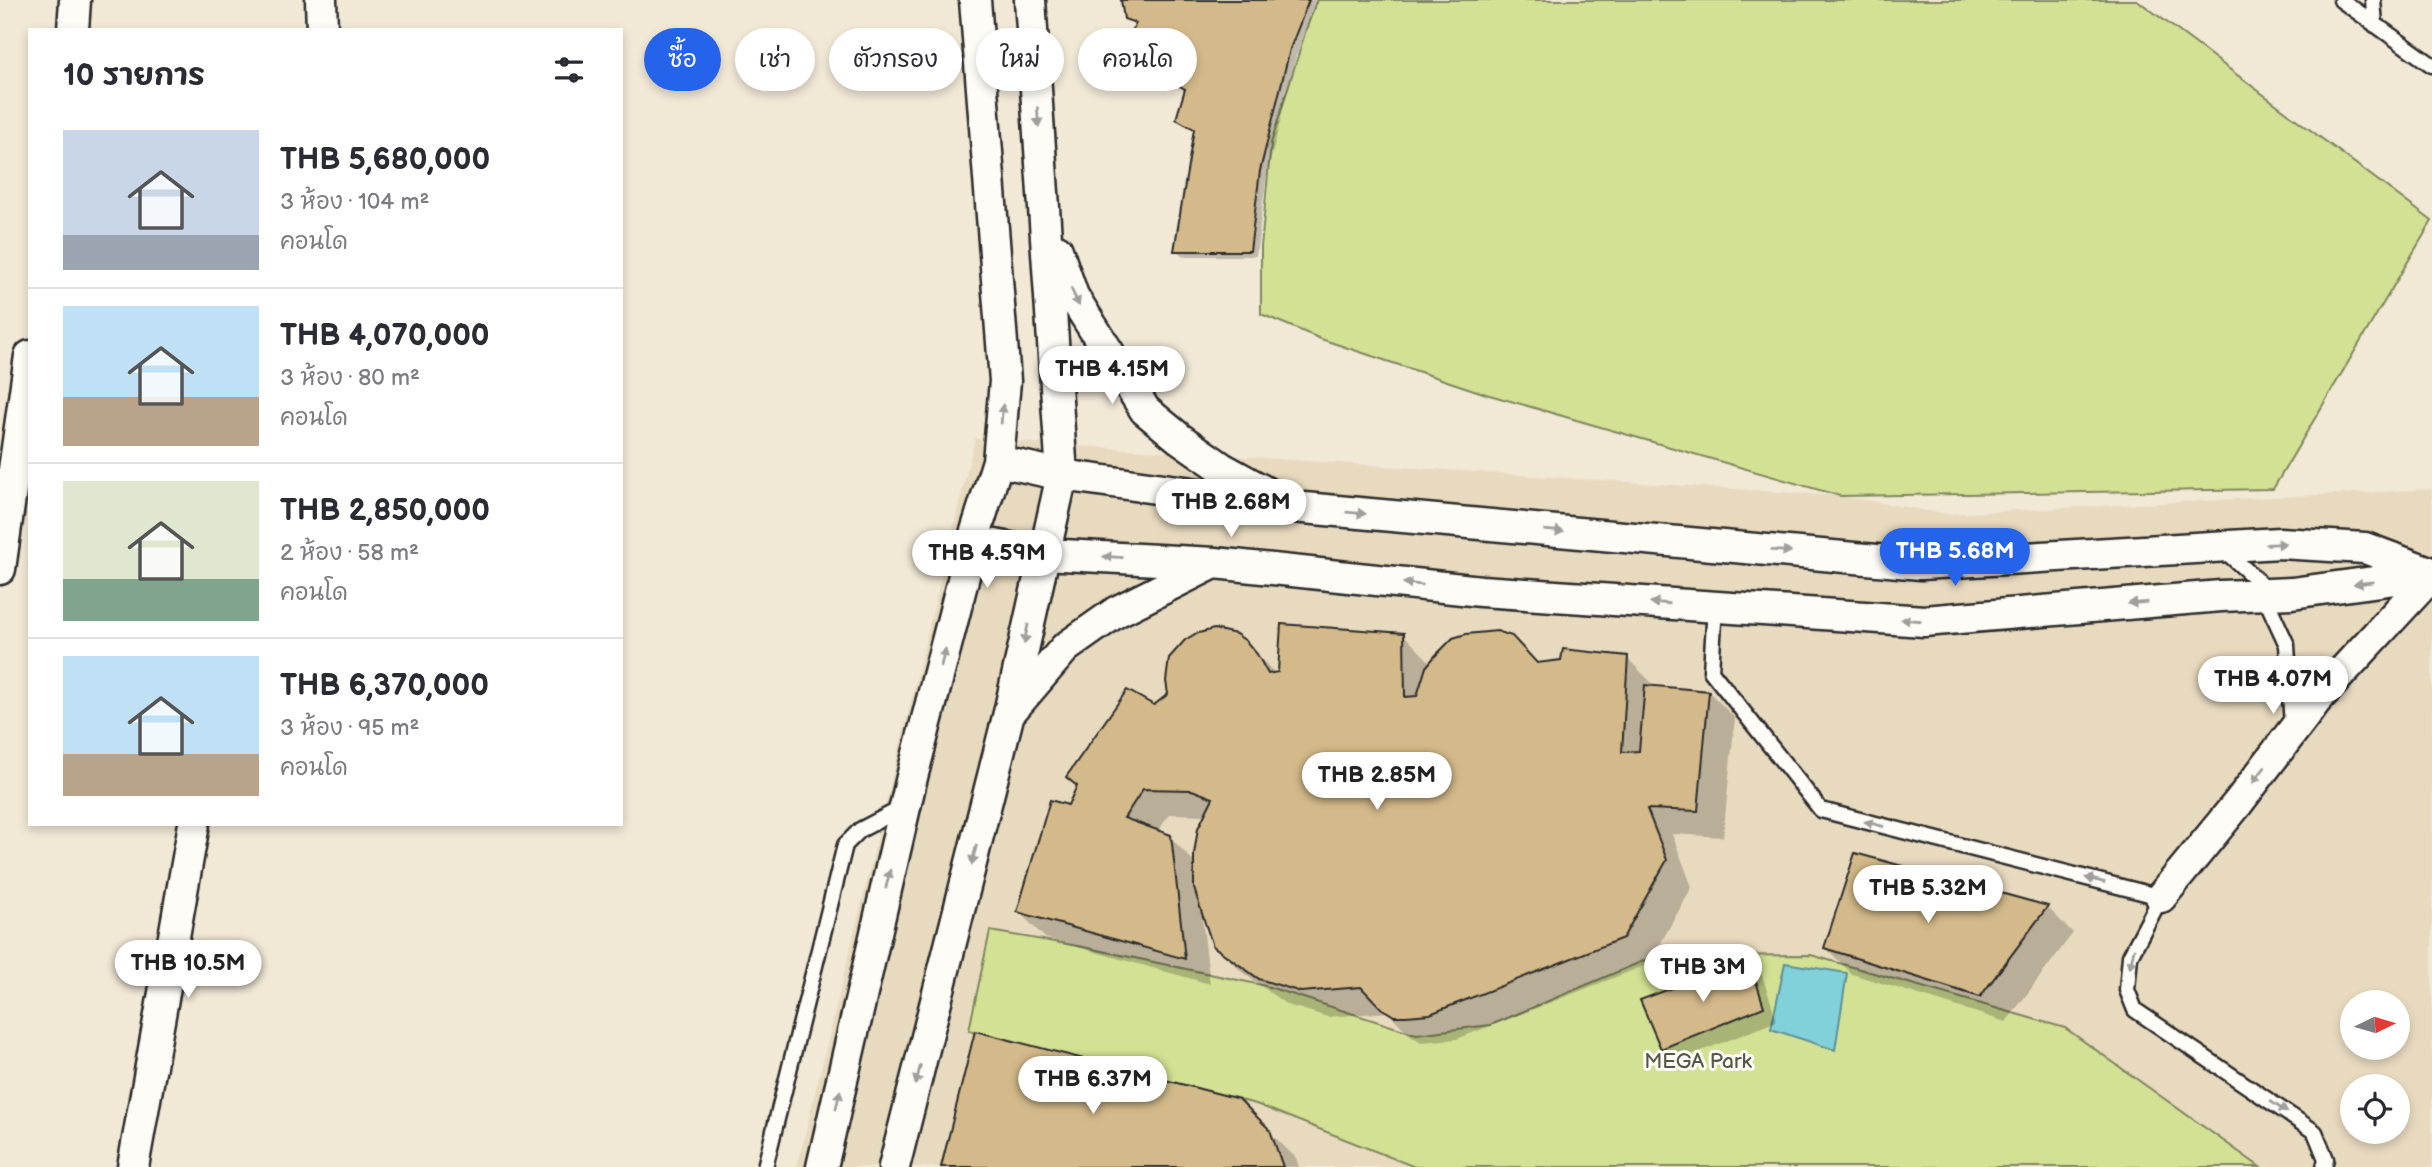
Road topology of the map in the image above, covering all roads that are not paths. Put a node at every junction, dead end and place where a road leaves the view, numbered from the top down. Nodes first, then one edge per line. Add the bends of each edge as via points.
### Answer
1 (75, 0) edge
2 (321, 0) edge
3 (975, 0) edge
4 (1030, 0) edge
5 (2341, 0) edge
6 (2373, 0) edge
7 (2375, 25) junction
8 (74, 28) edge
9 (322, 28) edge
10 (2432, 65) edge
11 (1044, 209) junction
12 (28, 370) edge
13 (998, 461) junction
14 (1062, 475) junction
15 (1293, 507) junction
16 (973, 541) junction
17 (2222, 548) junction
18 (1044, 554) junction
19 (1215, 563) junction
20 (0, 569) edge
21 (2432, 574) edge
22 (2263, 594) junction
23 (1716, 606) junction
24 (1009, 713) junction
25 (2292, 732) junction
26 (905, 806) junction
27 (194, 826) edge
28 (2161, 897) junction
29 (133, 1167) edge
30 (765, 1167) edge
31 (822, 1167) edge
32 (894, 1167) edge
33 (2324, 1167) edge

1 - 8 street
2 - 9 street
13 -> 3 street via 1005,381
4 -> 11 street
5 - 7 lane
6 - 7 lane
7 - 10 lane
11 - 14 street
11 -> 15 street via 1073,296 1145,410 1222,468
12 - 20 street
13 - 14 street
13 - 16 street
14 - 15 street
14 - 18 street
15 -> 17 street via 1921,564
16 - 18 street
26 -> 16 street
17 -> 21 street via 2280,543 2365,548
17 - 22 lane via 2257,580
19 -> 18 street
18 -> 24 street
23 -> 19 street via 1481,591
19 - 24 street via 1116,612 1065,648
21 -> 22 street
21 - 25 street
22 -> 23 street via 1924,621
22 - 25 lane via 2287,645
28 -> 23 lane via 1821,810 1711,671
24 -> 32 street
25 -> 28 street
26 - 30 lane via 860,830 845,845
31 -> 26 street
27 - 29 street
28 -> 33 lane via 2130,956 2127,990 2135,1010 2315,1132 2326,1159

